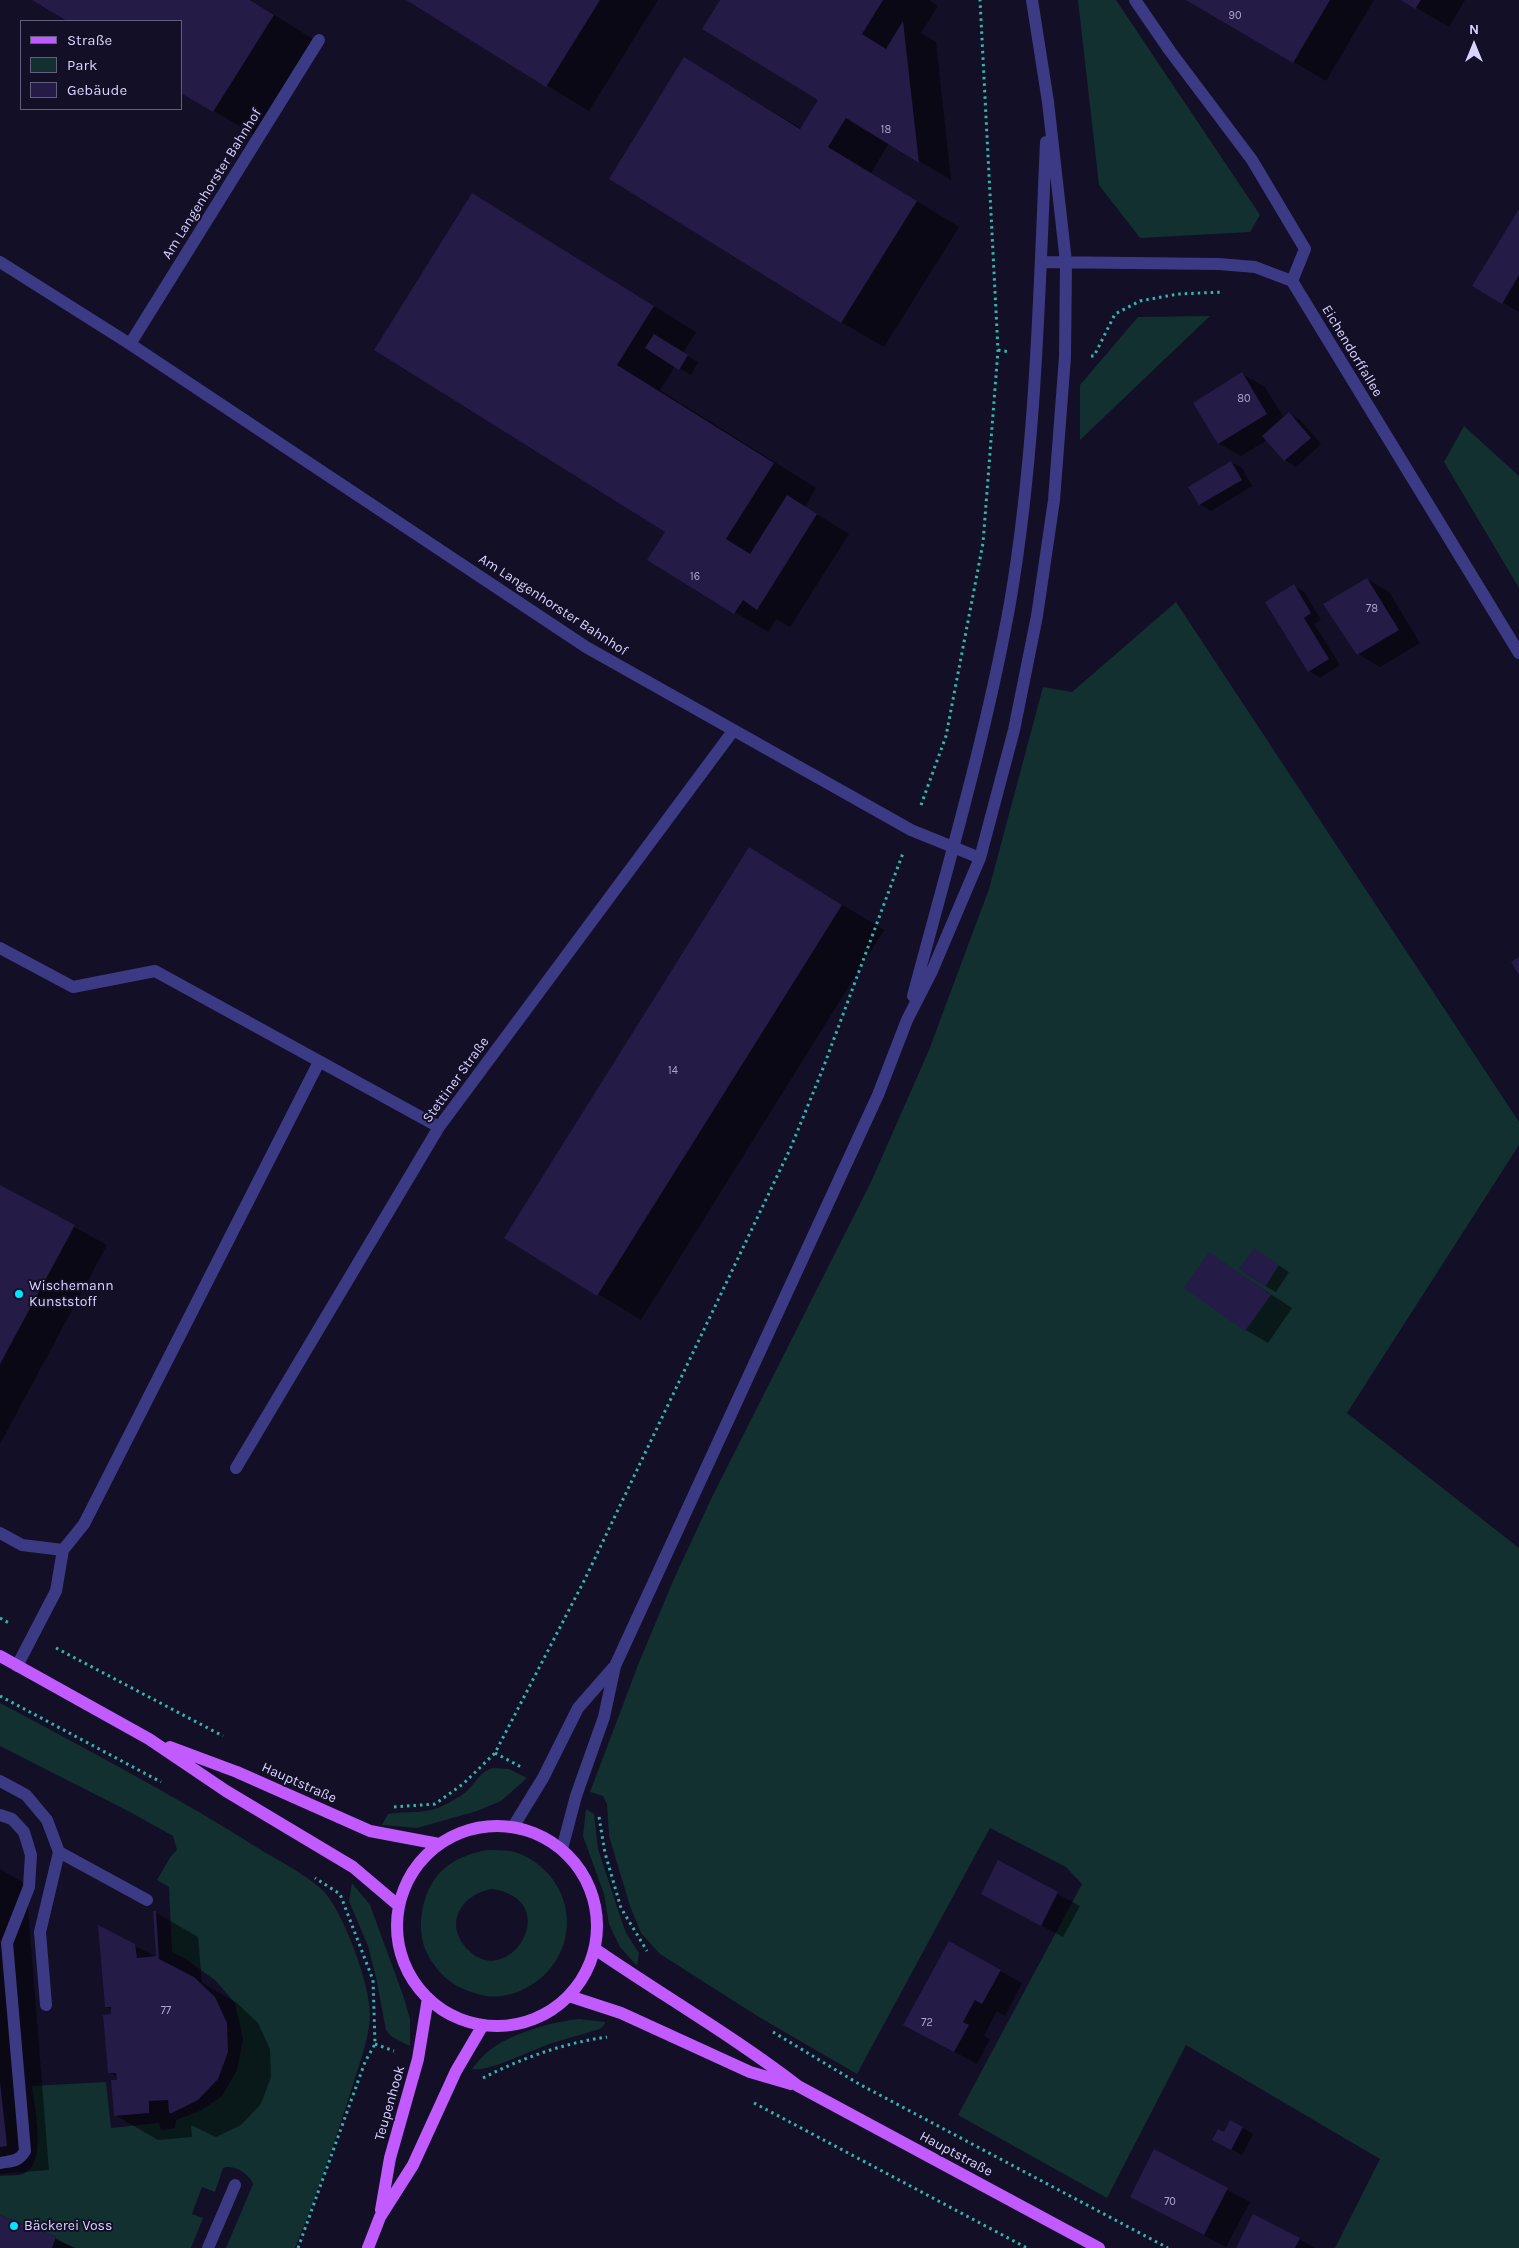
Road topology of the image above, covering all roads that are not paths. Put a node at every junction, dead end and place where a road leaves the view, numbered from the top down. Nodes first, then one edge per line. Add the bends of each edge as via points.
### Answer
1 (1032, 0) edge
2 (1135, 0) edge
3 (320, 40) dead end
4 (1048, 102) junction
5 (0, 262) edge
6 (1041, 262) junction
7 (1066, 262) junction
8 (1292, 281) junction
9 (130, 344) junction
10 (1519, 653) edge
11 (733, 731) junction
12 (953, 848) junction
13 (980, 858) junction
14 (0, 948) edge
15 (907, 1020) junction
16 (319, 1062) junction
17 (440, 1127) junction
18 (236, 1468) dead end
19 (0, 1533) edge
20 (62, 1550) junction
21 (0, 1656) edge
22 (17, 1666) junction
23 (615, 1666) junction
24 (149, 1739) junction
25 (0, 1782) edge
26 (0, 1815) edge
27 (513, 1827) junction
28 (439, 1844) junction
29 (562, 1849) junction
30 (60, 1852) junction
31 (147, 1900) dead end
32 (399, 1906) junction
33 (594, 1950) junction
34 (569, 1996) junction
35 (428, 1998) junction
36 (46, 2005) dead end
37 (483, 2025) junction
38 (798, 2086) junction
39 (0, 2162) edge
40 (235, 2185) dead end
41 (380, 2217) junction
42 (208, 2248) edge
43 (368, 2248) edge
44 (1100, 2248) edge

1 - 4 street
2 - 8 street via 1252,160 1305,249
3 - 9 street, Am Langenhorster Bahnhof
4 - 6 street
4 - 7 street
5 - 9 street, Am Langenhorster Bahnhof
6 - 7 street
6 - 12 street via 1030,436 1010,601 994,689
7 - 8 street via 1255,267
7 - 13 street via 1065,356 1054,500 1037,616 1014,730
8 - 10 street, Eichendorffallee
9 - 11 street, Am Langenhorster Bahnhof via 586,647
11 - 12 street, Am Langenhorster Bahnhof via 911,830
11 - 17 street, Stettiner Straße
12 - 13 street, Am Langenhorster Bahnhof
12 - 15 street
13 - 15 street via 932,971
14 - 16 street via 73,987 155,971
15 - 23 street via 878,1095
16 - 17 street
16 - 20 street via 84,1524
17 - 18 street, Stettiner Straße
19 - 20 street via 22,1544
20 - 22 street via 56,1591
21 - 22 main road, Hauptstraße
22 - 24 main road, Hauptstraße
23 - 27 street via 578,1708 543,1778
23 - 29 street via 604,1717 576,1796
24 - 28 main road, Hauptstraße via 236,1772 370,1832
24 - 32 main road, Hauptstraße via 226,1791 353,1867
25 - 30 street via 26,1795 47,1820
26 - 39 street via 12,1819 24,1832 31,1855 31,1875 7,1943 25,2151 21,2158
27 - 28 main road via 487,1826 462,1832
27 - 29 main road via 539,1835
28 - 32 main road via 413,1871
29 - 33 main road via 580,1870 593,1894 597,1922
30 - 31 street
30 - 36 street via 40,1932
32 - 35 main road via 397,1931 401,1956 412,1978
33 - 34 main road via 585,1974
33 - 38 main road, Hauptstraße via 757,2054
34 - 37 main road via 544,2014 514,2024
34 - 38 main road, Hauptstraße via 621,2013 750,2072
35 - 37 main road via 453,2015
35 - 41 main road, Teupenhook via 418,2059 390,2158
37 - 41 main road, Teupenhook via 456,2071 413,2166
38 - 44 main road, Hauptstraße
40 - 42 street
41 - 43 main road, Teupenhook

